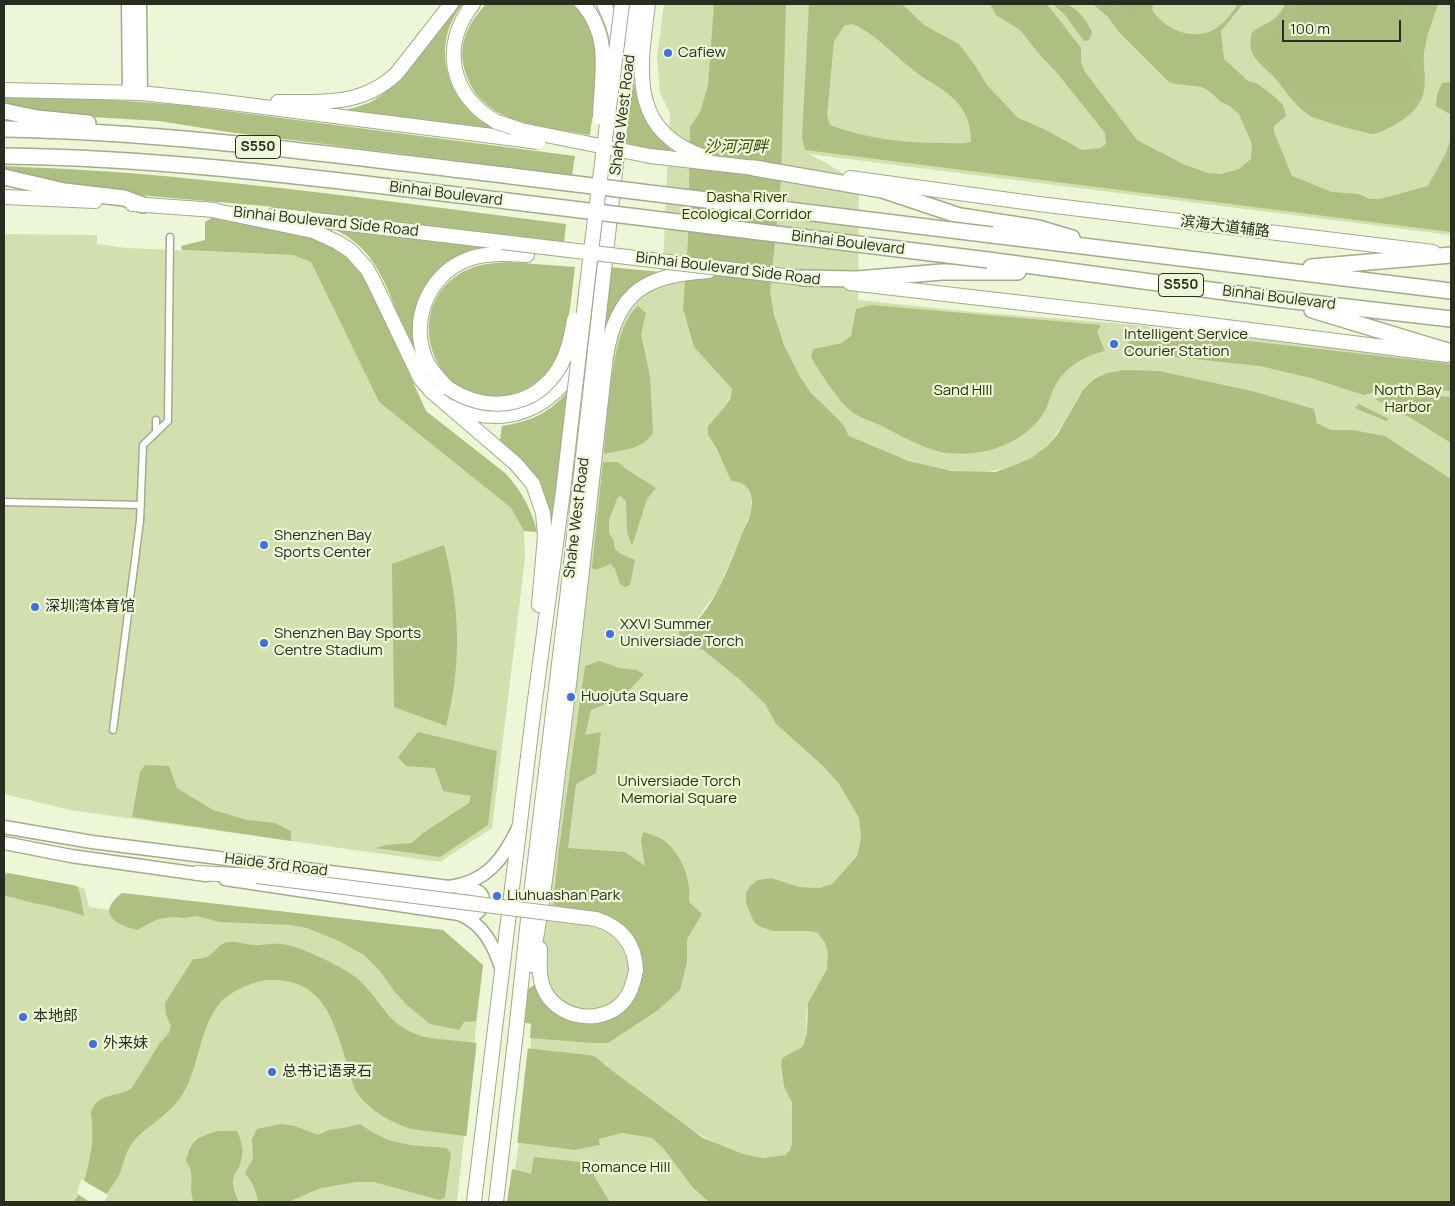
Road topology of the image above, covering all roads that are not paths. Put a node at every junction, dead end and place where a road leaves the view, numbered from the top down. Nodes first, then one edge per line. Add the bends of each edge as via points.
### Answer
1 (128, 4) edge
2 (140, 4) edge
3 (451, 4) edge
4 (473, 4) edge
5 (583, 4) edge
6 (604, 4) edge
7 (622, 4) edge
8 (636, 4) edge
9 (648, 4) edge
10 (4, 90) edge
11 (135, 93) junction
12 (216, 101) junction
13 (4, 111) edge
14 (620, 128) junction
15 (4, 129) edge
16 (188, 139) junction
17 (4, 156) edge
18 (650, 156) junction
19 (754, 168) junction
20 (4, 177) edge
21 (600, 180) junction
22 (4, 197) edge
23 (143, 205) junction
24 (207, 209) junction
25 (993, 228) junction
26 (170, 237) dead end
27 (591, 251) junction
28 (1451, 255) edge
29 (631, 257) junction
30 (606, 261) junction
31 (987, 266) junction
32 (1274, 269) junction
33 (742, 271) junction
34 (802, 278) junction
35 (1451, 291) edge
36 (1277, 299) junction
37 (1451, 319) edge
38 (1451, 354) edge
39 (446, 394) junction
40 (156, 420) dead end
41 (477, 421) junction
42 (156, 433) junction
43 (4, 502) edge
44 (142, 505) junction
45 (568, 590) junction
46 (570, 684) junction
47 (533, 715) junction
48 (113, 730) dead end
49 (520, 823) junction
50 (4, 826) edge
51 (4, 843) edge
52 (232, 860) junction
53 (197, 874) junction
54 (230, 874) junction
55 (449, 887) junction
56 (447, 912) junction
57 (540, 914) junction
58 (502, 970) junction
59 (516, 1032) junction
60 (474, 1202) edge
61 (496, 1202) edge

1 - 11 main road
2 - 11 main road
3 - 12 main road via 397,73 366,94 322,102
4 - 18 main road, bridge via 454,40 454,63 456,76 468,100 486,116 530,132
5 - 21 main road, bridge via 597,25 603,46
6 - 14 main road via 619,48
7 - 21 main road, Shahe West Road, bridge
8 - 14 main road, Shahe West Road
9 - 19 main road via 641,80 644,98 656,123 687,150
10 - 11 main road
11 - 12 main road
12 - 18 main road, bridge
13 - 16 highway via 37,118 127,127
14 - 30 main road, Shahe West Road
15 - 16 highway, Binhai Boulevard / S550
16 - 25 highway, Binhai Boulevard / S550, bridge
17 - 31 highway, Binhai Boulevard / S550, bridge via 296,176
18 - 19 main road
19 - 25 highway via 882,190
19 - 28 main road, 滨海大道辅路
20 - 23 highway via 64,191 124,198
21 - 27 main road, Shahe West Road, bridge
22 - 23 main road, Binhai Boulevard Side Road
23 - 24 main road, Binhai Boulevard Side Road
24 - 29 main road, Binhai Boulevard Side Road, bridge
24 - 39 main road via 313,231 351,251 368,269 420,378 431,391
25 - 32 highway, Binhai Boulevard / S550 via 1107,249
26 - 42 street via 168,421
27 - 39 main road, bridge via 569,346 559,369 549,381 529,396 510,403 498,404
27 - 47 main road, Shahe West Road, bridge
28 - 32 highway
29 - 33 main road, Binhai Boulevard Side Road, bridge
29 - 39 main road, bridge via 492,254 477,256 452,268 426,299 420,338 428,364
30 - 41 main road via 592,323 579,358 556,393 528,410
30 - 45 main road, Shahe West Road
31 - 34 highway via 857,278
31 - 36 highway, Binhai Boulevard / S550 via 1085,272
32 - 35 highway, Binhai Boulevard / S550
33 - 34 main road, Binhai Boulevard Side Road, bridge
33 - 46 main road, bridge via 672,274 653,281 629,299 618,314 606,356
34 - 38 main road, Binhai Boulevard Side Road
36 - 37 highway, Binhai Boulevard / S550
36 - 38 highway
39 - 41 main road via 457,408
40 - 42 street
41 - 47 main road via 533,484 543,513 546,536 535,640
42 - 44 street via 143,445
43 - 44 street
44 - 48 street
45 - 46 main road
45 - 59 main road, Shahe West Road
46 - 57 main road
47 - 49 main road, Shahe West Road
49 - 55 main road, Haide 3rd Road via 507,849 490,871 466,884
49 - 58 main road, Shahe West Road
50 - 52 main road, Haide 3rd Road via 84,841
51 - 53 main road, Haide 3rd Road
52 - 54 main road
52 - 55 main road, Haide 3rd Road
53 - 54 main road
53 - 56 main road, Haide 3rd Road
54 - 57 main road, bridge via 596,919 617,929 634,954 636,970 632,987 623,1002 610,1011 584,1016 567,1012 550,999 541,980
55 - 56 main road via 476,890 483,900 482,906 470,914
56 - 58 main road, Haide 3rd Road via 467,918 480,928 493,946
57 - 59 main road
58 - 60 main road, Shahe West Road
59 - 61 main road

